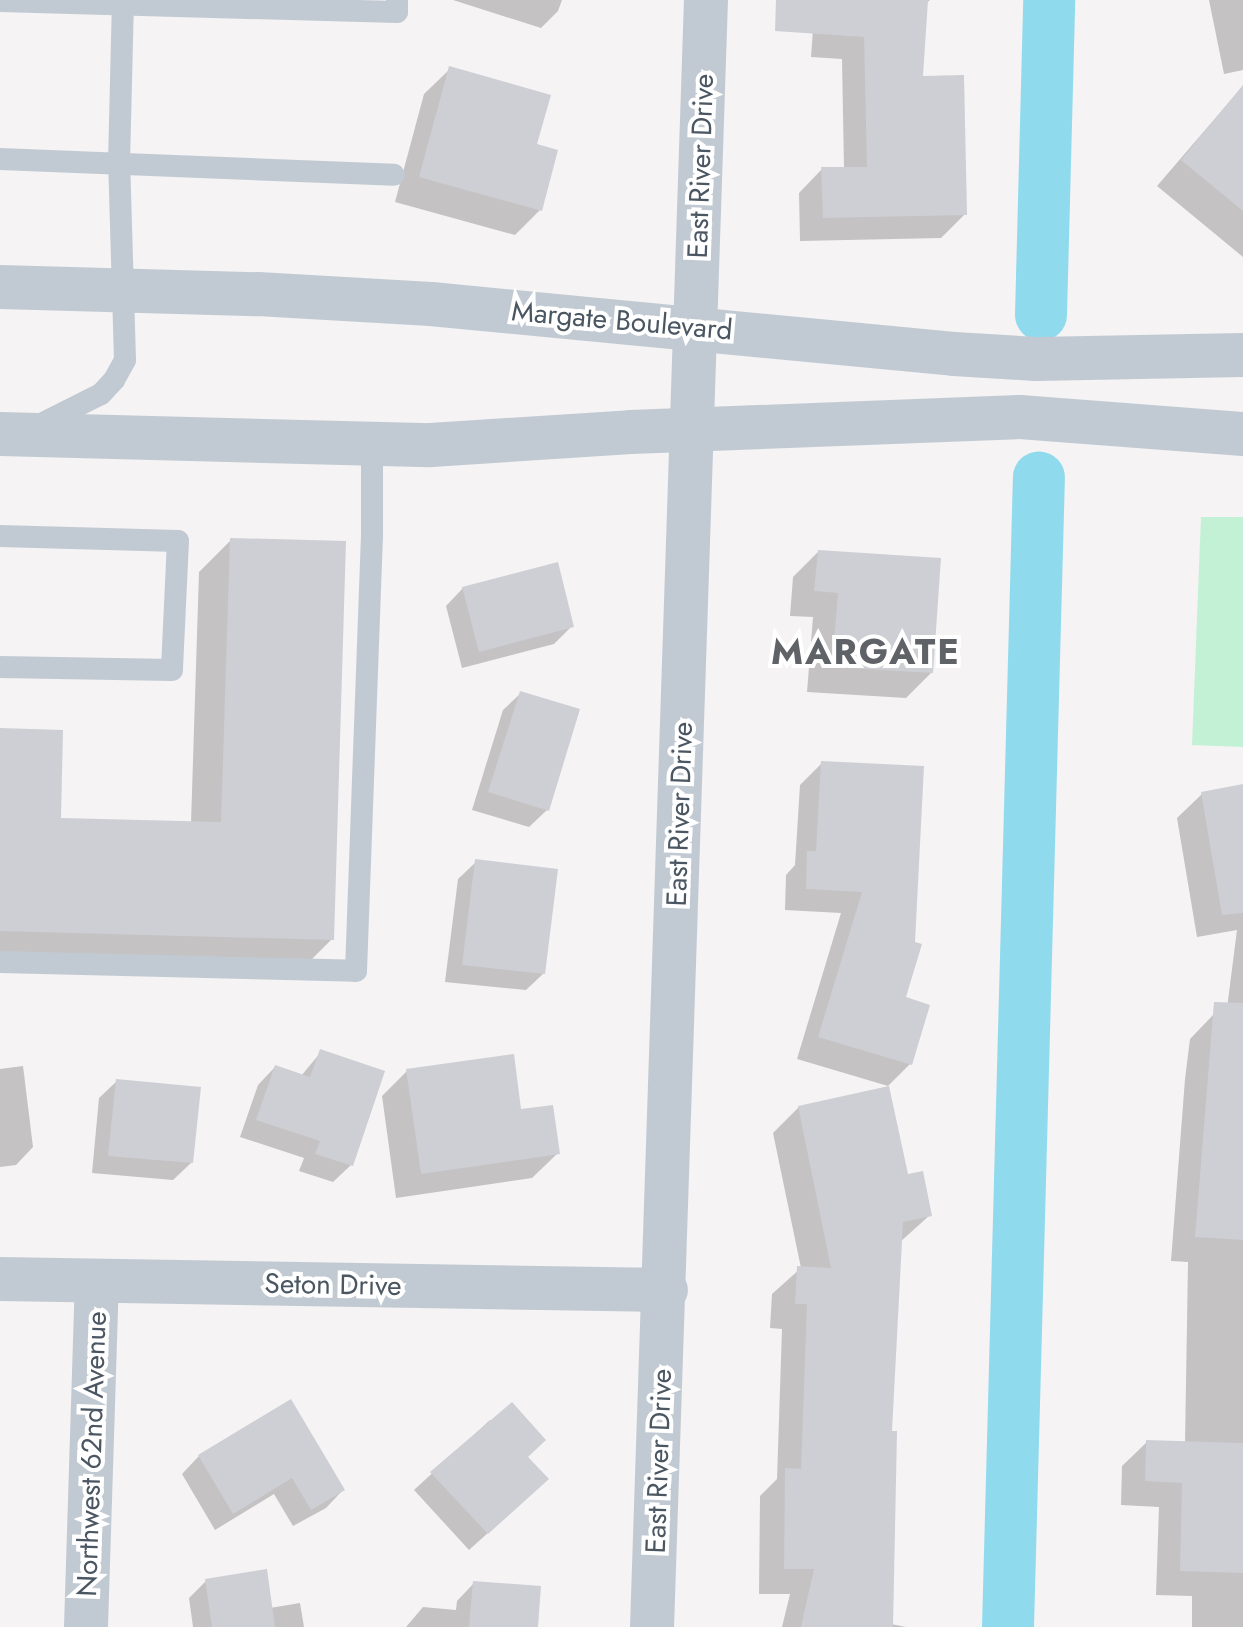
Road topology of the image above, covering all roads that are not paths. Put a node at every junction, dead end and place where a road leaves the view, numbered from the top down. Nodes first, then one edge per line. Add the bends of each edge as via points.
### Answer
1 (397, 0) edge
2 (706, 0) edge
3 (0, 1) edge
4 (122, 2) edge
5 (0, 159) edge
6 (119, 163) junction
7 (394, 175) dead end
8 (0, 287) edge
9 (124, 291) junction
10 (696, 328) junction
11 (1243, 355) edge
12 (691, 432) junction
13 (9, 434) edge
14 (1243, 434) edge
15 (372, 444) junction
16 (0, 536) edge
17 (0, 667) edge
18 (0, 962) edge
19 (0, 1279) edge
20 (97, 1281) junction
21 (666, 1290) junction
22 (86, 1627) edge
23 (652, 1627) edge

1 - 4 lane via 397,12
2 - 10 street, East River Drive
3 - 4 lane
4 - 6 lane
5 - 6 lane
6 - 7 lane
6 - 9 lane
8 - 9 street, Margate Boulevard
9 - 10 street, Margate Boulevard via 431,304
9 - 13 lane via 125,360 114,380 81,407
10 - 11 street, Margate Boulevard via 1036,359
10 - 12 street, East River Drive
12 - 14 street via 1020,417
12 - 15 street
12 - 21 street, East River Drive
13 - 15 street
15 - 18 lane via 356,971
16 - 17 lane via 178,541 172,670
19 - 20 street, Seton Drive
20 - 21 street, Seton Drive
20 - 22 street, Northwest 62nd Avenue
21 - 23 street, East River Drive

